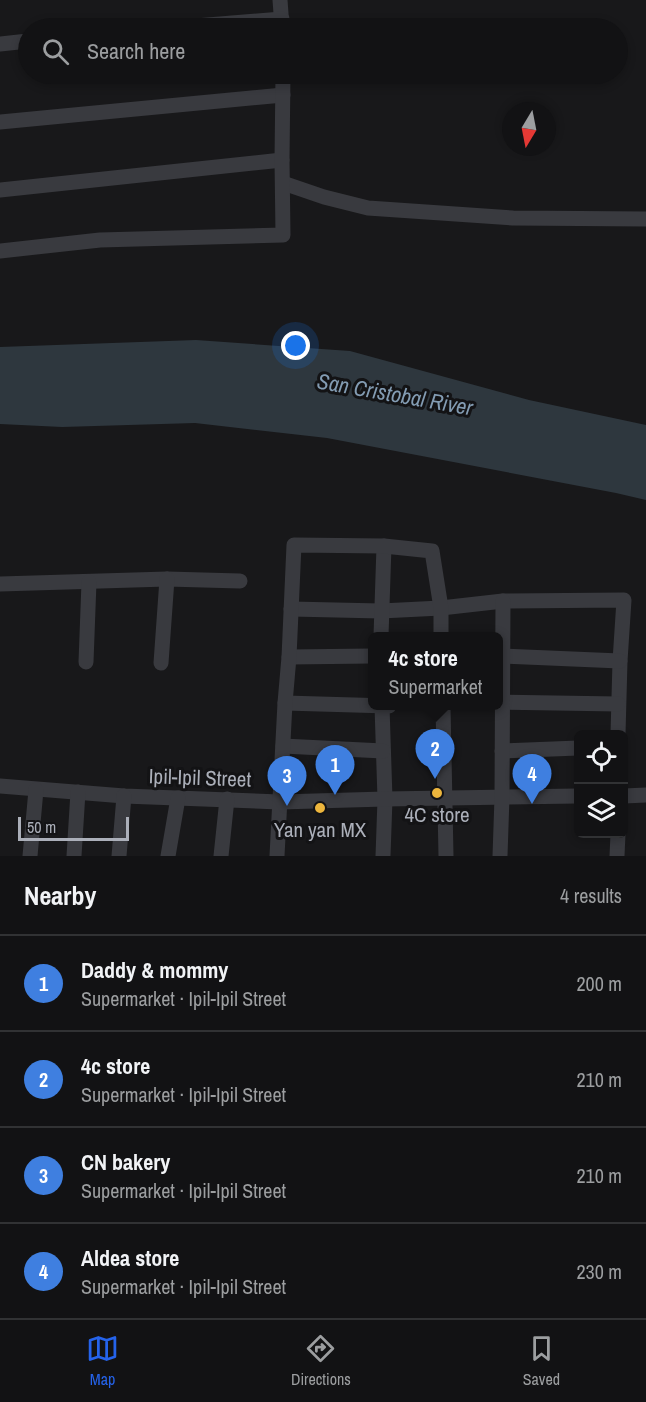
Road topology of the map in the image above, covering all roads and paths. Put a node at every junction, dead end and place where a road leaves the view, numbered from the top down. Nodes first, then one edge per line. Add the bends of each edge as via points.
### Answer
1 (280, 0) edge
2 (282, 18) edge
3 (18, 42) edge
4 (0, 44) edge
5 (283, 84) edge
6 (283, 95) junction
7 (0, 122) edge
8 (282, 160) junction
9 (283, 183) junction
10 (0, 190) edge
11 (646, 219) edge
12 (0, 251) edge
13 (384, 546) junction
14 (167, 579) junction
15 (240, 581) dead end
16 (89, 582) junction
17 (0, 584) edge
18 (503, 602) junction
19 (441, 608) junction
20 (291, 609) junction
21 (381, 611) junction
22 (381, 632) edge
23 (441, 632) edge
24 (502, 632) edge
25 (368, 656) edge
26 (503, 656) edge
27 (289, 657) junction
28 (620, 661) junction
29 (86, 662) dead end
30 (161, 663) dead end
31 (503, 702) edge
32 (285, 703) junction
33 (618, 704) junction
34 (368, 706) edge
35 (382, 710) edge
36 (443, 710) edge
37 (500, 710) edge
38 (618, 730) edge
39 (283, 746) junction
40 (574, 748) edge
41 (383, 751) junction
42 (502, 751) junction
43 (0, 786) edge
44 (36, 790) junction
45 (78, 792) junction
46 (646, 795) edge
47 (124, 796) junction
48 (574, 796) edge
49 (628, 796) edge
50 (502, 797) junction
51 (178, 798) junction
52 (445, 798) junction
53 (227, 799) junction
54 (385, 799) junction
55 (280, 802) junction
56 (618, 838) edge
57 (30, 856) edge
58 (74, 856) edge
59 (119, 856) edge
60 (168, 856) edge
61 (221, 856) edge
62 (277, 856) edge
63 (382, 856) edge
64 (446, 856) edge
65 (500, 856) edge
66 (617, 856) edge

1 - 2 street
3 - 4 street
5 - 6 street
6 - 7 street
6 - 8 street
8 - 9 street
8 - 10 street
9 - 11 street via 368,208 513,218
9 - 12 street via 283,235 100,240
13 - 19 street via 432,551
13 - 20 street via 294,545
13 - 21 street
14 - 15 street
14 - 16 street
14 - 30 street
16 - 17 street
16 - 29 street
18 - 19 street
18 - 24 street
18 - 28 street via 624,600
19 - 21 street
19 - 23 street
20 - 21 street
20 - 27 street
21 - 22 street
25 - 27 street
26 - 28 street
27 - 32 street
28 - 33 street
31 - 33 street
32 - 34 street
32 - 39 street
33 - 38 street
35 - 41 street
36 - 52 street
37 - 42 street
39 - 41 street
39 - 55 street
40 - 42 street
41 - 54 street
42 - 50 street
43 - 44 street, Ipil-Ipil Street
44 - 45 street, Ipil-Ipil Street
44 - 57 street
45 - 47 street, Ipil-Ipil Street
45 - 58 street
46 - 49 street
47 - 51 street, Ipil-Ipil Street
47 - 59 street
48 - 50 street, Ipil-Ipil Street
50 - 52 street, Ipil-Ipil Street
50 - 65 street
51 - 53 street, Ipil-Ipil Street
51 - 60 street
52 - 54 street, Ipil-Ipil Street
52 - 64 street
53 - 55 street, Ipil-Ipil Street
53 - 61 street
54 - 55 street, Ipil-Ipil Street
54 - 63 street
55 - 62 street
56 - 66 street

